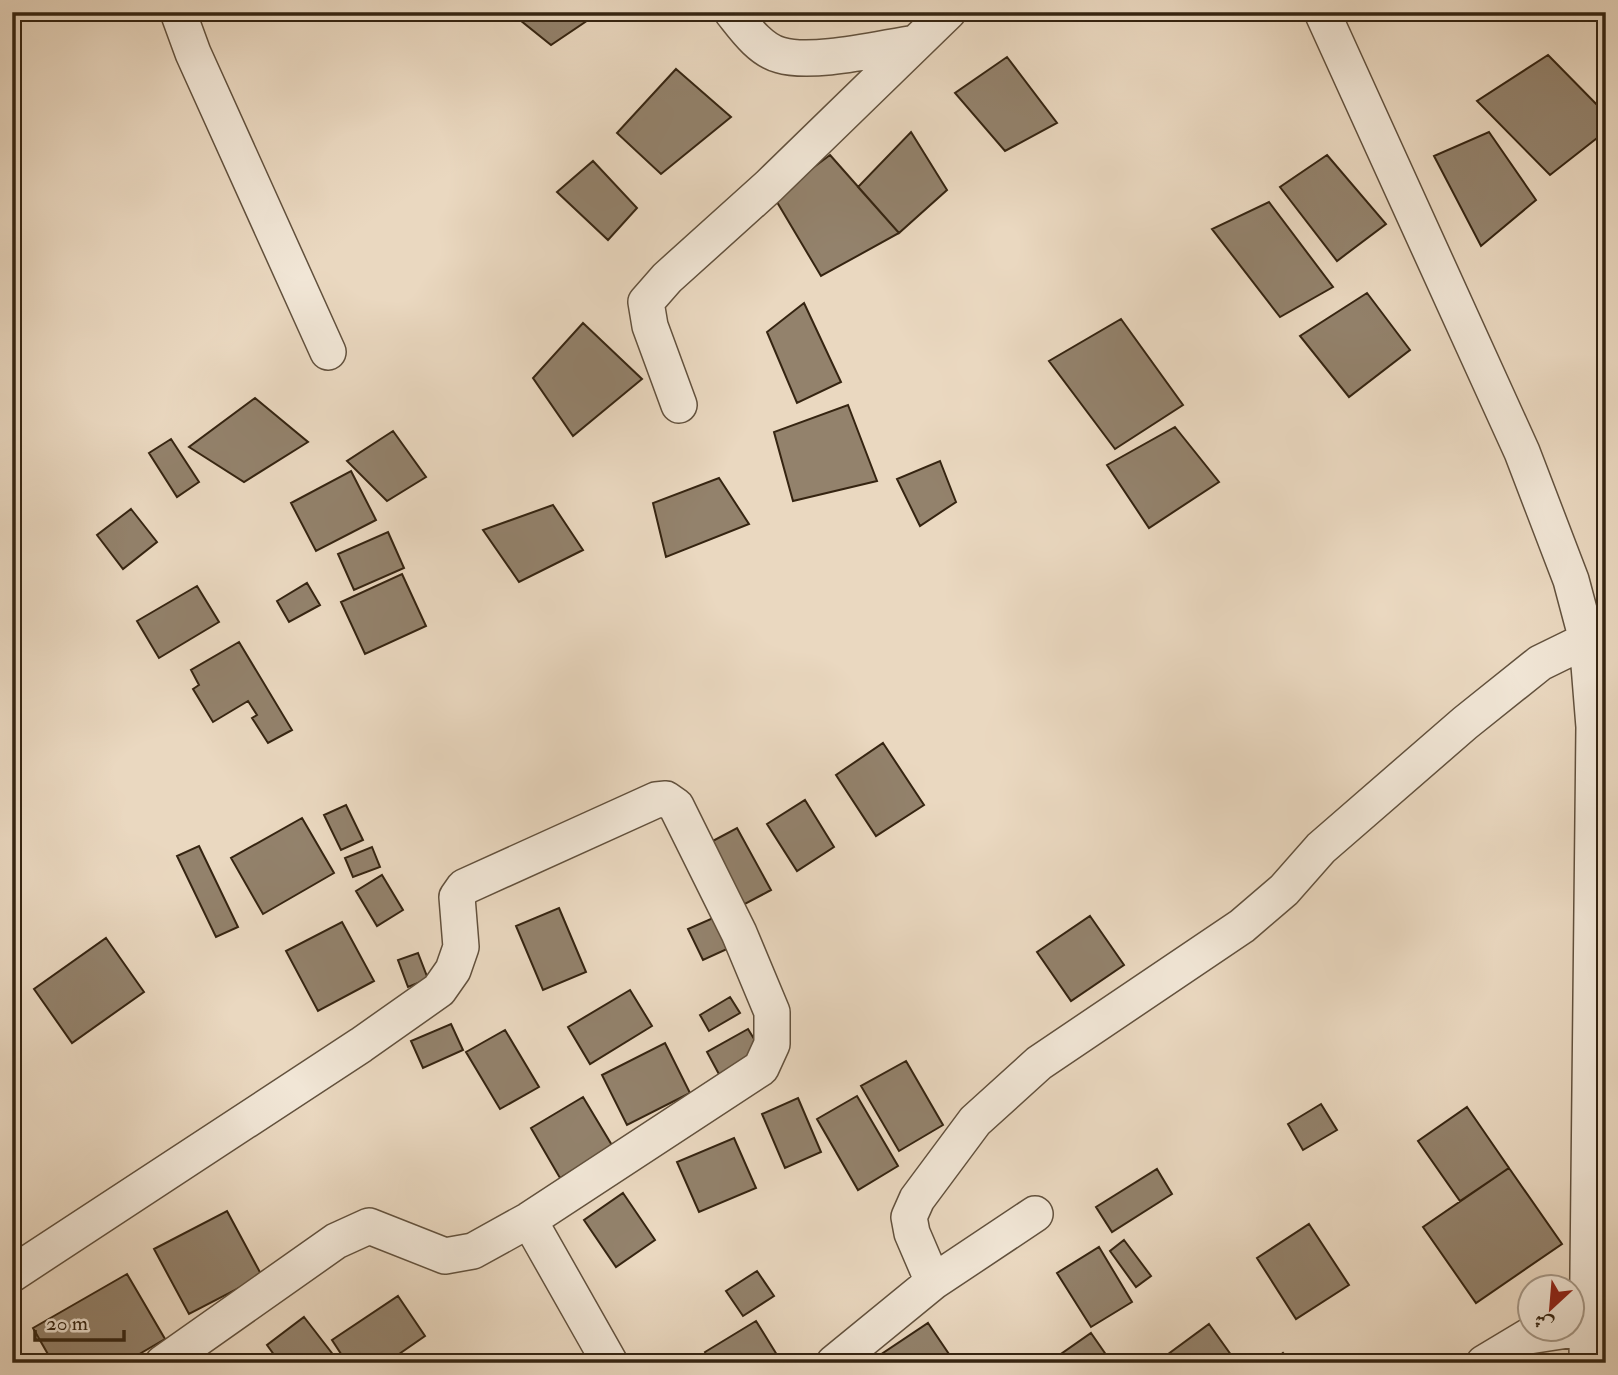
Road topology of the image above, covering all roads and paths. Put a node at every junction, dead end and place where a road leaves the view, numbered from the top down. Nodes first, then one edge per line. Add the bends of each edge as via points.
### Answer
1 (178, 12) edge
2 (732, 12) edge
3 (948, 12) edge
4 (1322, 12) edge
5 (916, 43) junction
6 (328, 352) dead end
7 (679, 405) dead end
8 (1587, 640) junction
9 (1035, 1214) dead end
10 (530, 1220) junction
11 (12, 1274) edge
12 (933, 1282) junction
13 (1596, 1286) edge
14 (1587, 1327) junction
15 (163, 1363) edge
16 (610, 1363) edge
17 (834, 1363) edge
18 (1484, 1363) edge
19 (1587, 1363) edge

1 - 6 street
2 - 5 street via 752,37 780,55 825,57
3 - 5 street
4 - 8 street via 1522,452 1571,580
5 - 7 street via 646,302 650,326
8 - 12 street via 1540,663 1465,723 1321,848 1284,890 1242,926 1039,1063 975,1121 917,1199 909,1217
8 - 13 street via 1594,727
9 - 12 street
10 - 11 street via 761,1068 772,1044 772,1012 739,933 676,806 666,799 464,887 457,897 461,947 439,990
10 - 15 street via 473,1251 445,1256 369,1226 336,1241
10 - 16 street
12 - 17 street
13 - 14 street
14 - 18 street via 1529,1336
14 - 19 street

